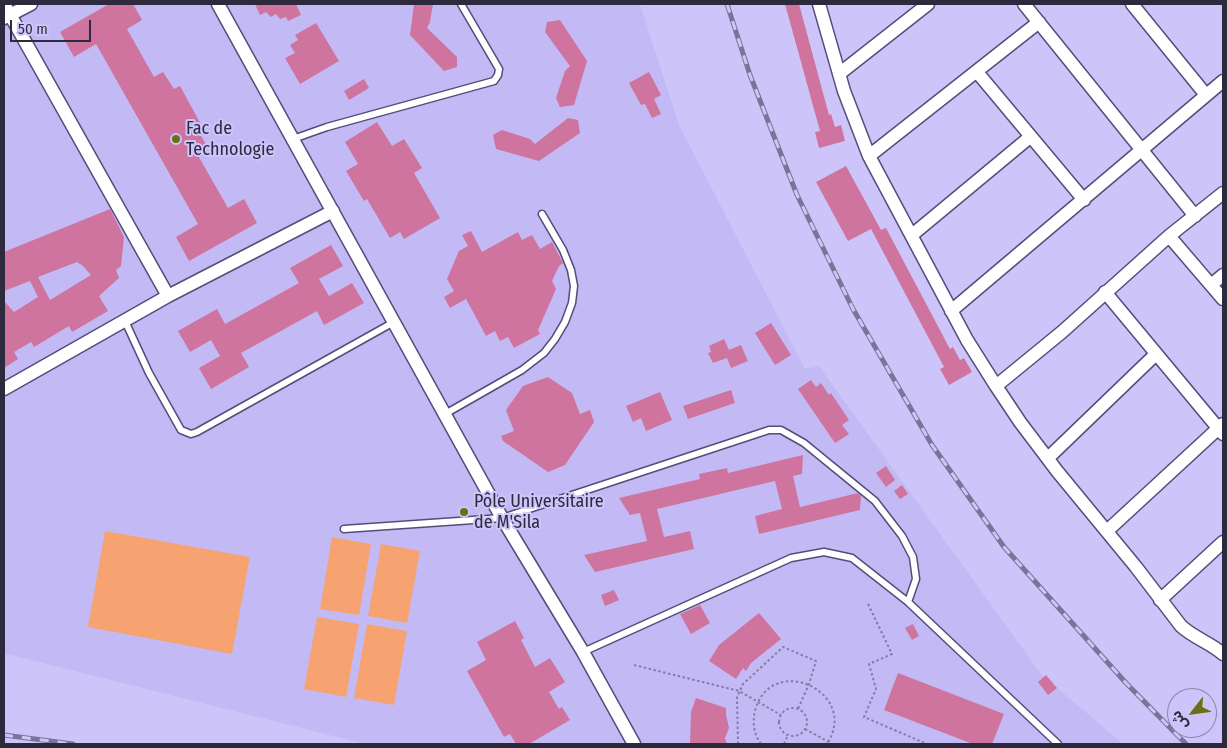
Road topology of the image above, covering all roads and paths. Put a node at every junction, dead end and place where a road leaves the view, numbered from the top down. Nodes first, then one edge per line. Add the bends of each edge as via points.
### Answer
1 (31, 4) edge
2 (218, 4) edge
3 (461, 4) edge
4 (819, 4) edge
5 (928, 4) edge
6 (1024, 4) edge
7 (1132, 4) edge
8 (6, 12) edge
9 (1039, 22) junction
10 (977, 72) junction
11 (839, 74) junction
12 (1223, 81) edge
13 (1206, 95) junction
14 (1030, 137) junction
15 (293, 140) junction
16 (1143, 150) junction
17 (869, 156) junction
18 (1223, 193) edge
19 (1084, 200) junction
20 (333, 211) junction
21 (542, 214) dead end
22 (1195, 216) junction
23 (912, 235) junction
24 (1168, 236) junction
25 (1223, 275) edge
26 (1211, 285) junction
27 (1105, 292) junction
28 (168, 296) junction
29 (1223, 300) edge
30 (952, 310) junction
31 (125, 321) junction
32 (394, 322) junction
33 (1156, 354) junction
34 (996, 386) junction
35 (4, 389) edge
36 (445, 414) junction
37 (1222, 429) edge
38 (1048, 458) junction
39 (502, 518) junction
40 (344, 529) dead end
41 (1108, 530) junction
42 (1223, 542) edge
43 (1160, 600) junction
44 (908, 602) junction
45 (868, 604) dead end
46 (583, 652) junction
47 (1223, 654) edge
48 (634, 665) dead end
49 (809, 684) junction
50 (739, 691) junction
51 (758, 702) junction
52 (798, 708) junction
53 (781, 715) junction
54 (805, 730) junction
55 (788, 735) junction
56 (828, 743) edge
57 (634, 744) edge
58 (738, 744) edge
59 (761, 744) edge
60 (784, 744) edge
61 (927, 744) edge
62 (1058, 744) edge

1 - 8 street
2 - 15 street
3 - 15 lane via 499,69 494,81 327,126
4 - 11 street
5 - 11 street
6 - 9 street
7 - 13 street
8 - 28 street
9 - 10 street
9 - 16 street
10 - 14 street
10 - 17 street
11 - 17 street
12 - 13 street
13 - 16 street
14 - 19 street
14 - 23 street
15 - 20 street
16 - 19 street
16 - 22 street
17 - 23 street
18 - 22 street
19 - 30 street
20 - 28 street
20 - 32 street
21 - 36 lane via 563,250 574,286 572,303 556,339 522,370
22 - 24 street
23 - 30 street
24 - 26 street
24 - 27 street
25 - 26 street
26 - 29 street
27 - 33 street
27 - 34 street
28 - 31 street
30 - 34 street
31 - 32 lane via 181,430 191,434
31 - 35 street
32 - 36 street
33 - 37 street
33 - 38 street
34 - 38 street
36 - 39 street
37 - 41 street
38 - 41 street
39 - 40 lane
39 - 44 lane via 770,430 781,430 804,443 876,501 902,536 913,557 916,579
39 - 46 street
41 - 43 street
42 - 43 street
43 - 47 street via 1188,633
44 - 46 lane via 852,558 824,552 791,558
44 - 62 lane
45 - 61 path via 892,654 869,664 876,689 864,717
46 - 57 street
48 - 50 path
49 - 50 path via 816,661 783,647
49 - 51 path via 789,681 776,685
49 - 52 path
49 - 56 path via 824,694 831,705 833,730
50 - 51 path
50 - 58 path
51 - 53 path
51 - 59 path via 754,727
52 - 53 path via 788,709
52 - 54 path via 806,716
53 - 55 path via 781,729
54 - 55 path via 797,735
54 - 56 path
55 - 60 path

